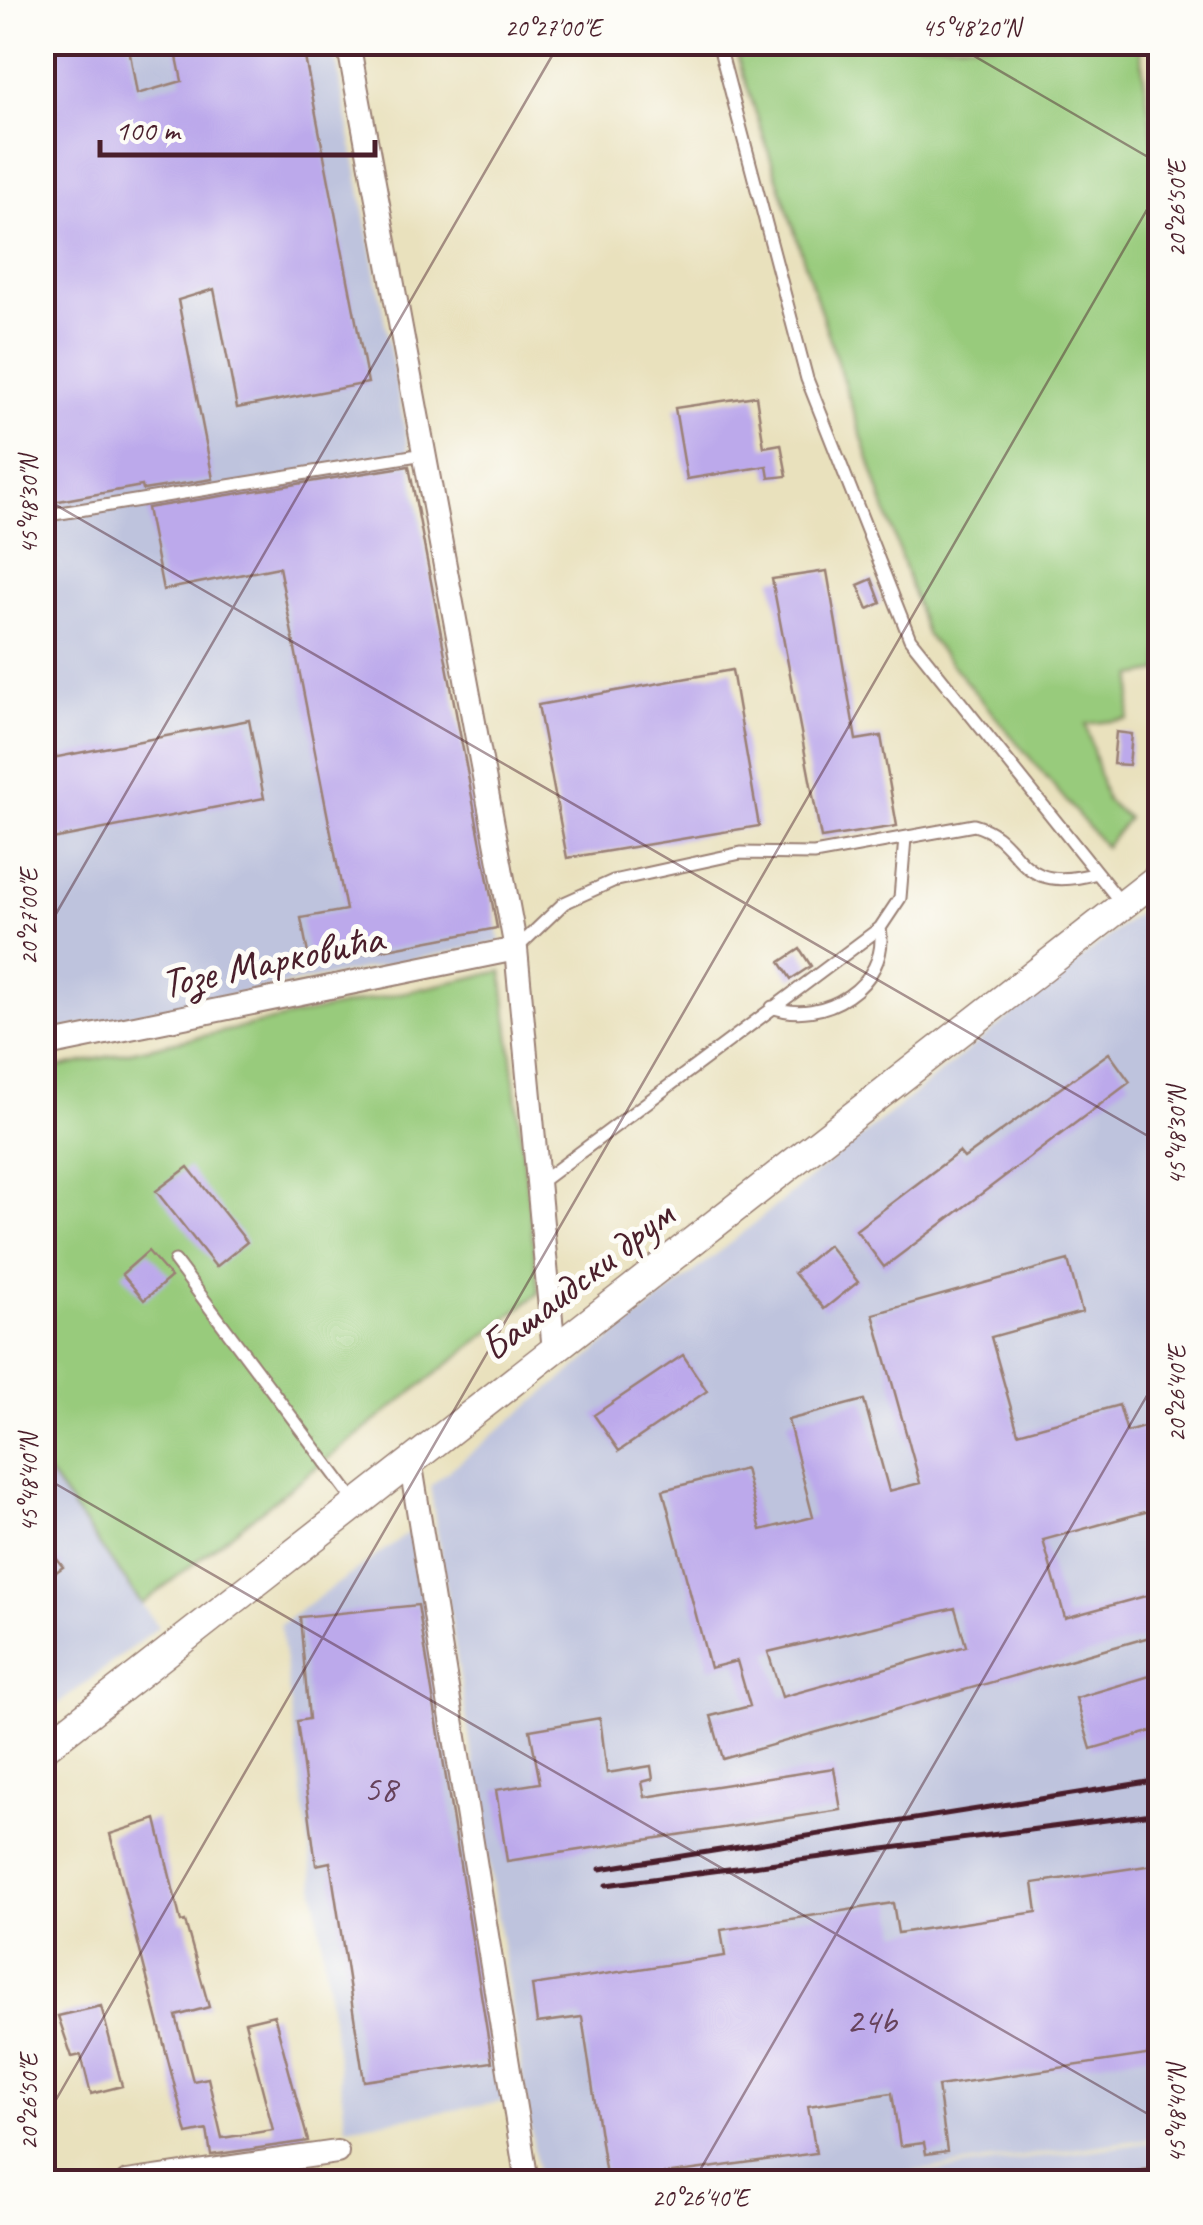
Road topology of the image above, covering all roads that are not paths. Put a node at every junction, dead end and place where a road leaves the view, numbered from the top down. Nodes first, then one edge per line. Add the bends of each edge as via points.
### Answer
1 (348, 42) edge
2 (718, 42) edge
3 (424, 454) junction
4 (42, 516) edge
5 (905, 838) junction
6 (1097, 873) junction
7 (1160, 876) edge
8 (1122, 904) junction
9 (880, 928) junction
10 (516, 950) junction
11 (772, 1007) junction
12 (42, 1046) edge
13 (538, 1184) junction
14 (175, 1261) dead end
15 (554, 1351) junction
16 (410, 1460) junction
17 (356, 1503) junction
18 (42, 1750) edge
19 (337, 2152) dead end
20 (128, 2182) edge
21 (527, 2182) edge

1 - 3 street
2 - 6 lane via 807,379 910,639
3 - 4 lane
3 - 10 street
5 - 6 lane via 974,825 1043,877
5 - 9 lane via 900,898
5 - 10 lane via 814,854 741,853 613,881 564,903
6 - 8 lane
7 - 8 street, Башаидски друм
8 - 15 street, Башаидски друм
9 - 11 lane
9 - 11 lane via 880,955 846,999 798,1011
10 - 12 street, Тозе Марковића
10 - 13 street
11 - 13 lane
13 - 15 street
14 - 17 lane
15 - 16 street, Башаидски друм
16 - 17 street, Башаидски друм
16 - 21 street
17 - 18 street, Башаидски друм
19 - 20 street

